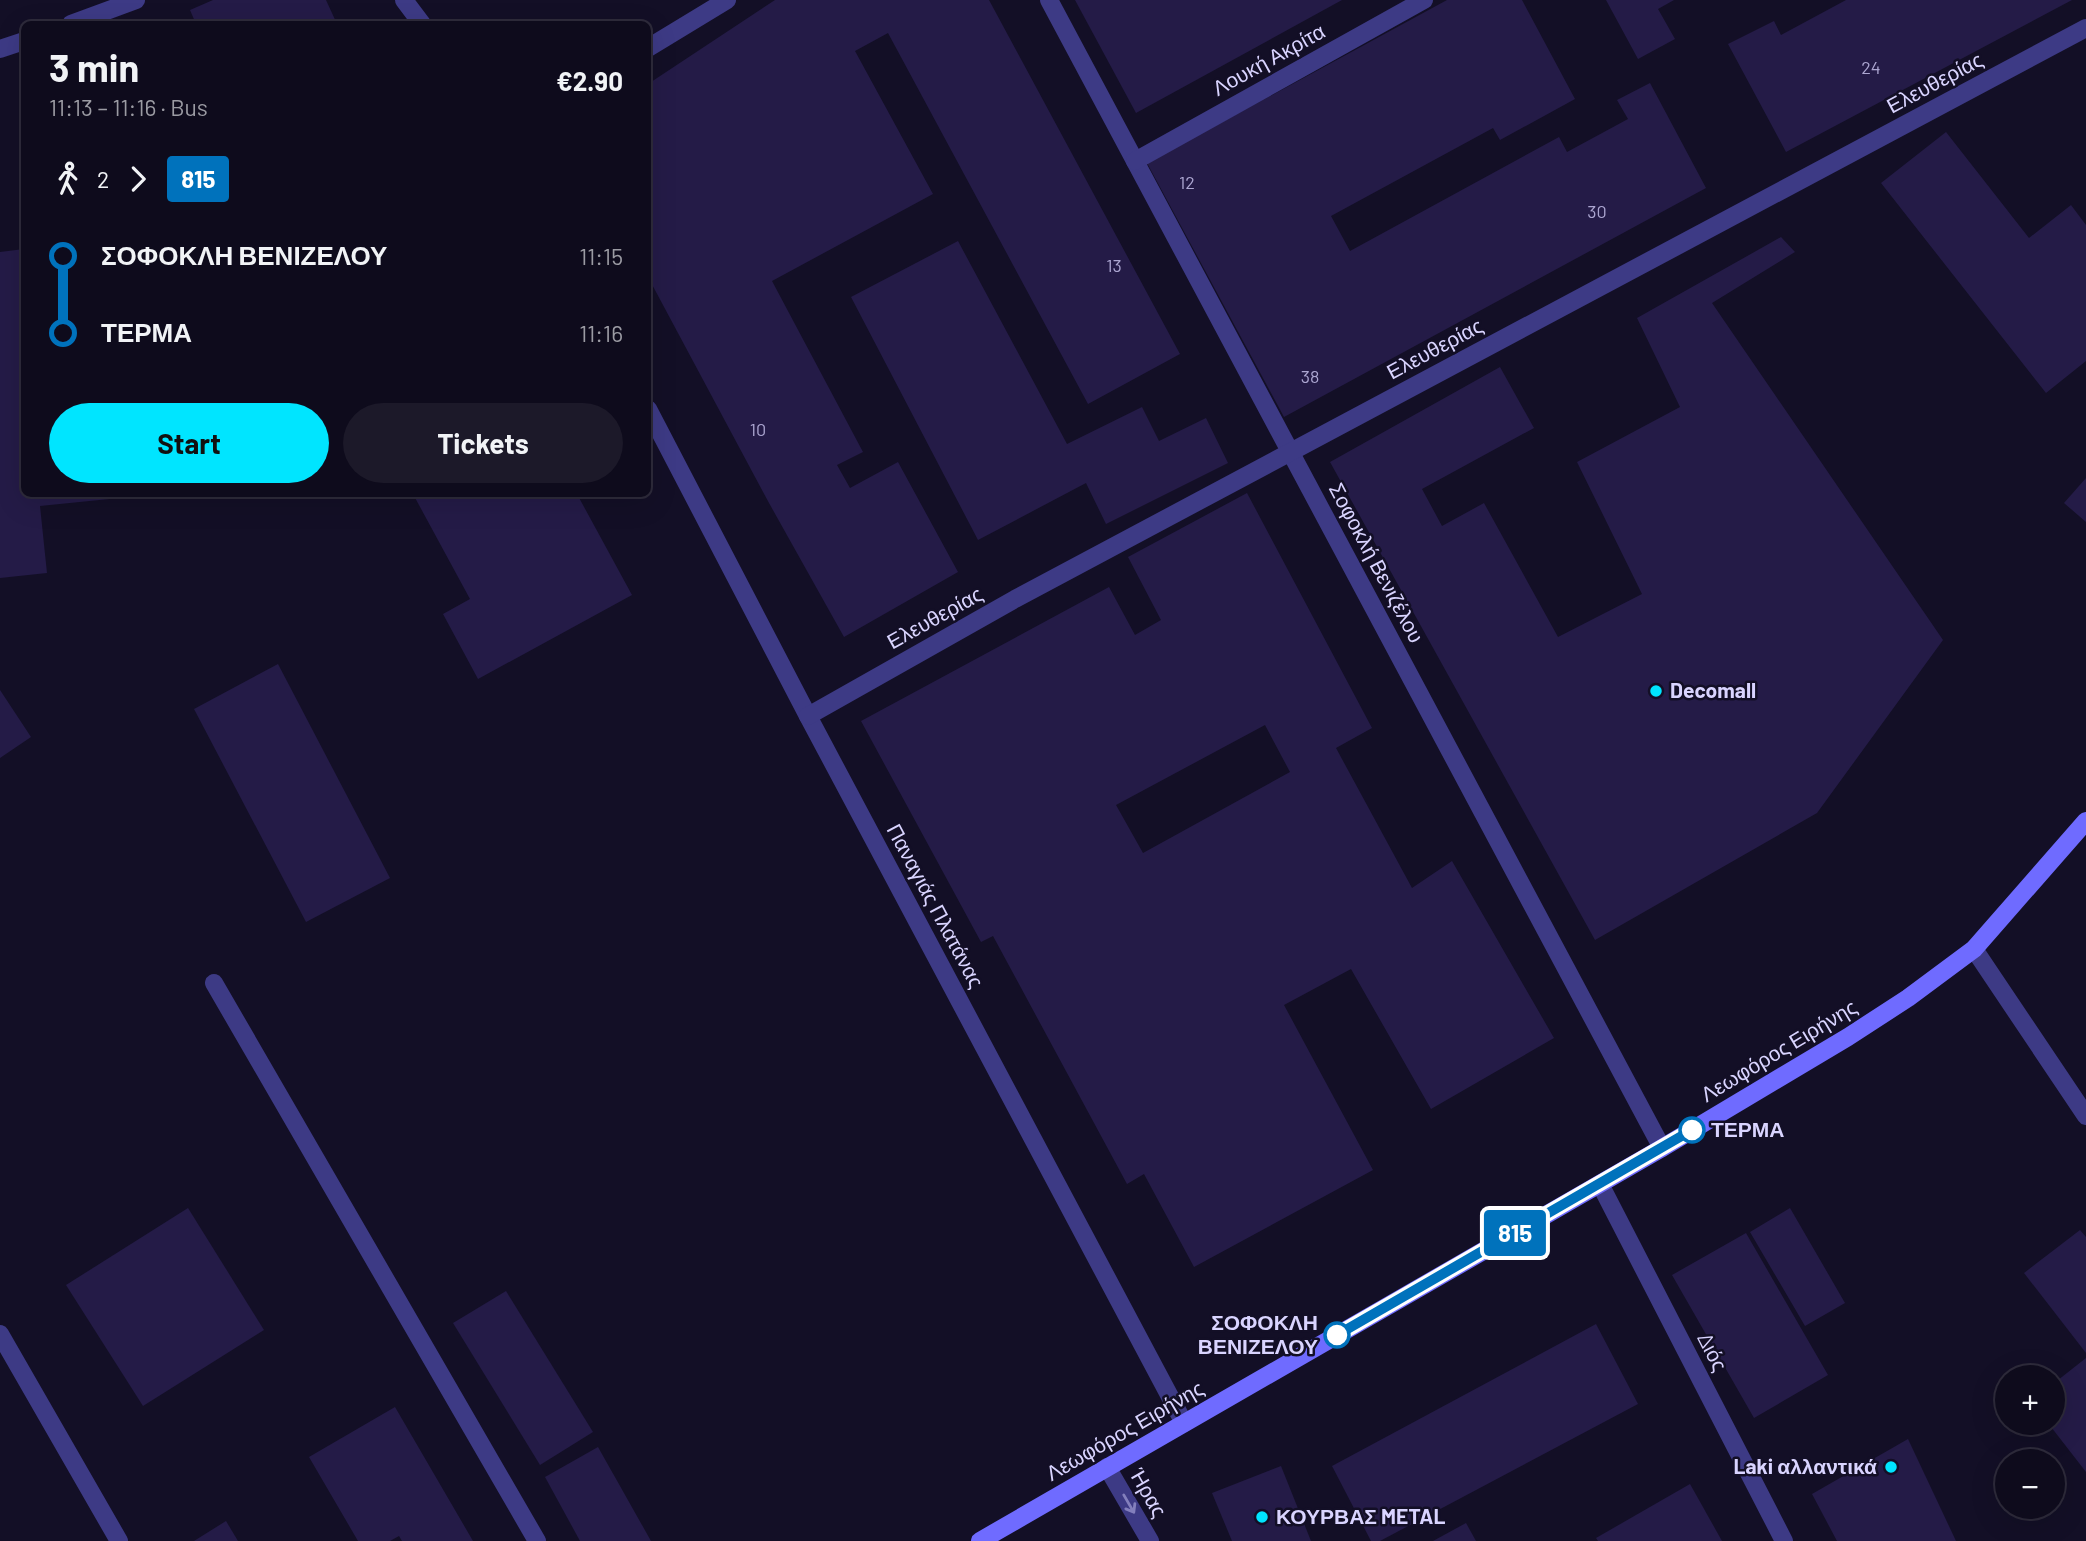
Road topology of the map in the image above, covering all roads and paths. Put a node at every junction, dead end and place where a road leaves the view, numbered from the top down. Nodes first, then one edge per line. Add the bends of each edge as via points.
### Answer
1 (136, 0) edge
2 (404, 0) edge
3 (727, 0) edge
4 (1049, 0) edge
5 (1424, 0) edge
6 (79, 21) edge
7 (420, 21) edge
8 (2086, 28) edge
9 (21, 42) edge
10 (651, 46) edge
11 (0, 49) edge
12 (1135, 161) junction
13 (651, 414) edge
14 (1290, 451) junction
15 (808, 716) junction
16 (2086, 821) edge
17 (1974, 949) junction
18 (215, 983) dead end
19 (2086, 1116) edge
20 (1662, 1148) junction
21 (1600, 1184) junction
22 (0, 1334) edge
23 (1184, 1423) junction
24 (1107, 1467) junction
25 (119, 1541) edge
26 (537, 1541) edge
27 (980, 1541) edge
28 (1150, 1541) edge
29 (1784, 1541) edge

1 - 6 street
2 - 7 street
3 - 10 street
4 - 12 street, Σοφοκλή Βενιζέλου
5 - 12 street, Λουκή Ακρίτα
8 - 14 street, Ελευθερίας
9 - 11 street
12 - 14 street, Σοφοκλή Βενιζέλου
13 - 15 street, Παναγιάς Πλατάνας
14 - 15 street, Ελευθερίας
14 - 20 street, Σοφοκλή Βενιζέλου
15 - 23 street, Παναγιάς Πλατάνας
16 - 17 street, Λεωφόρος Ειρήνης
17 - 19 street
17 - 20 street, Λεωφόρος Ειρήνης via 1848,1037
18 - 26 street
20 - 21 street, Λεωφόρος Ειρήνης
21 - 23 street, Λεωφόρος Ειρήνης
21 - 29 street, Διός
22 - 25 street
23 - 24 street, Λεωφόρος Ειρήνης
24 - 27 street, Λεωφόρος Ειρήνης
24 -> 28 street, Ήρας

